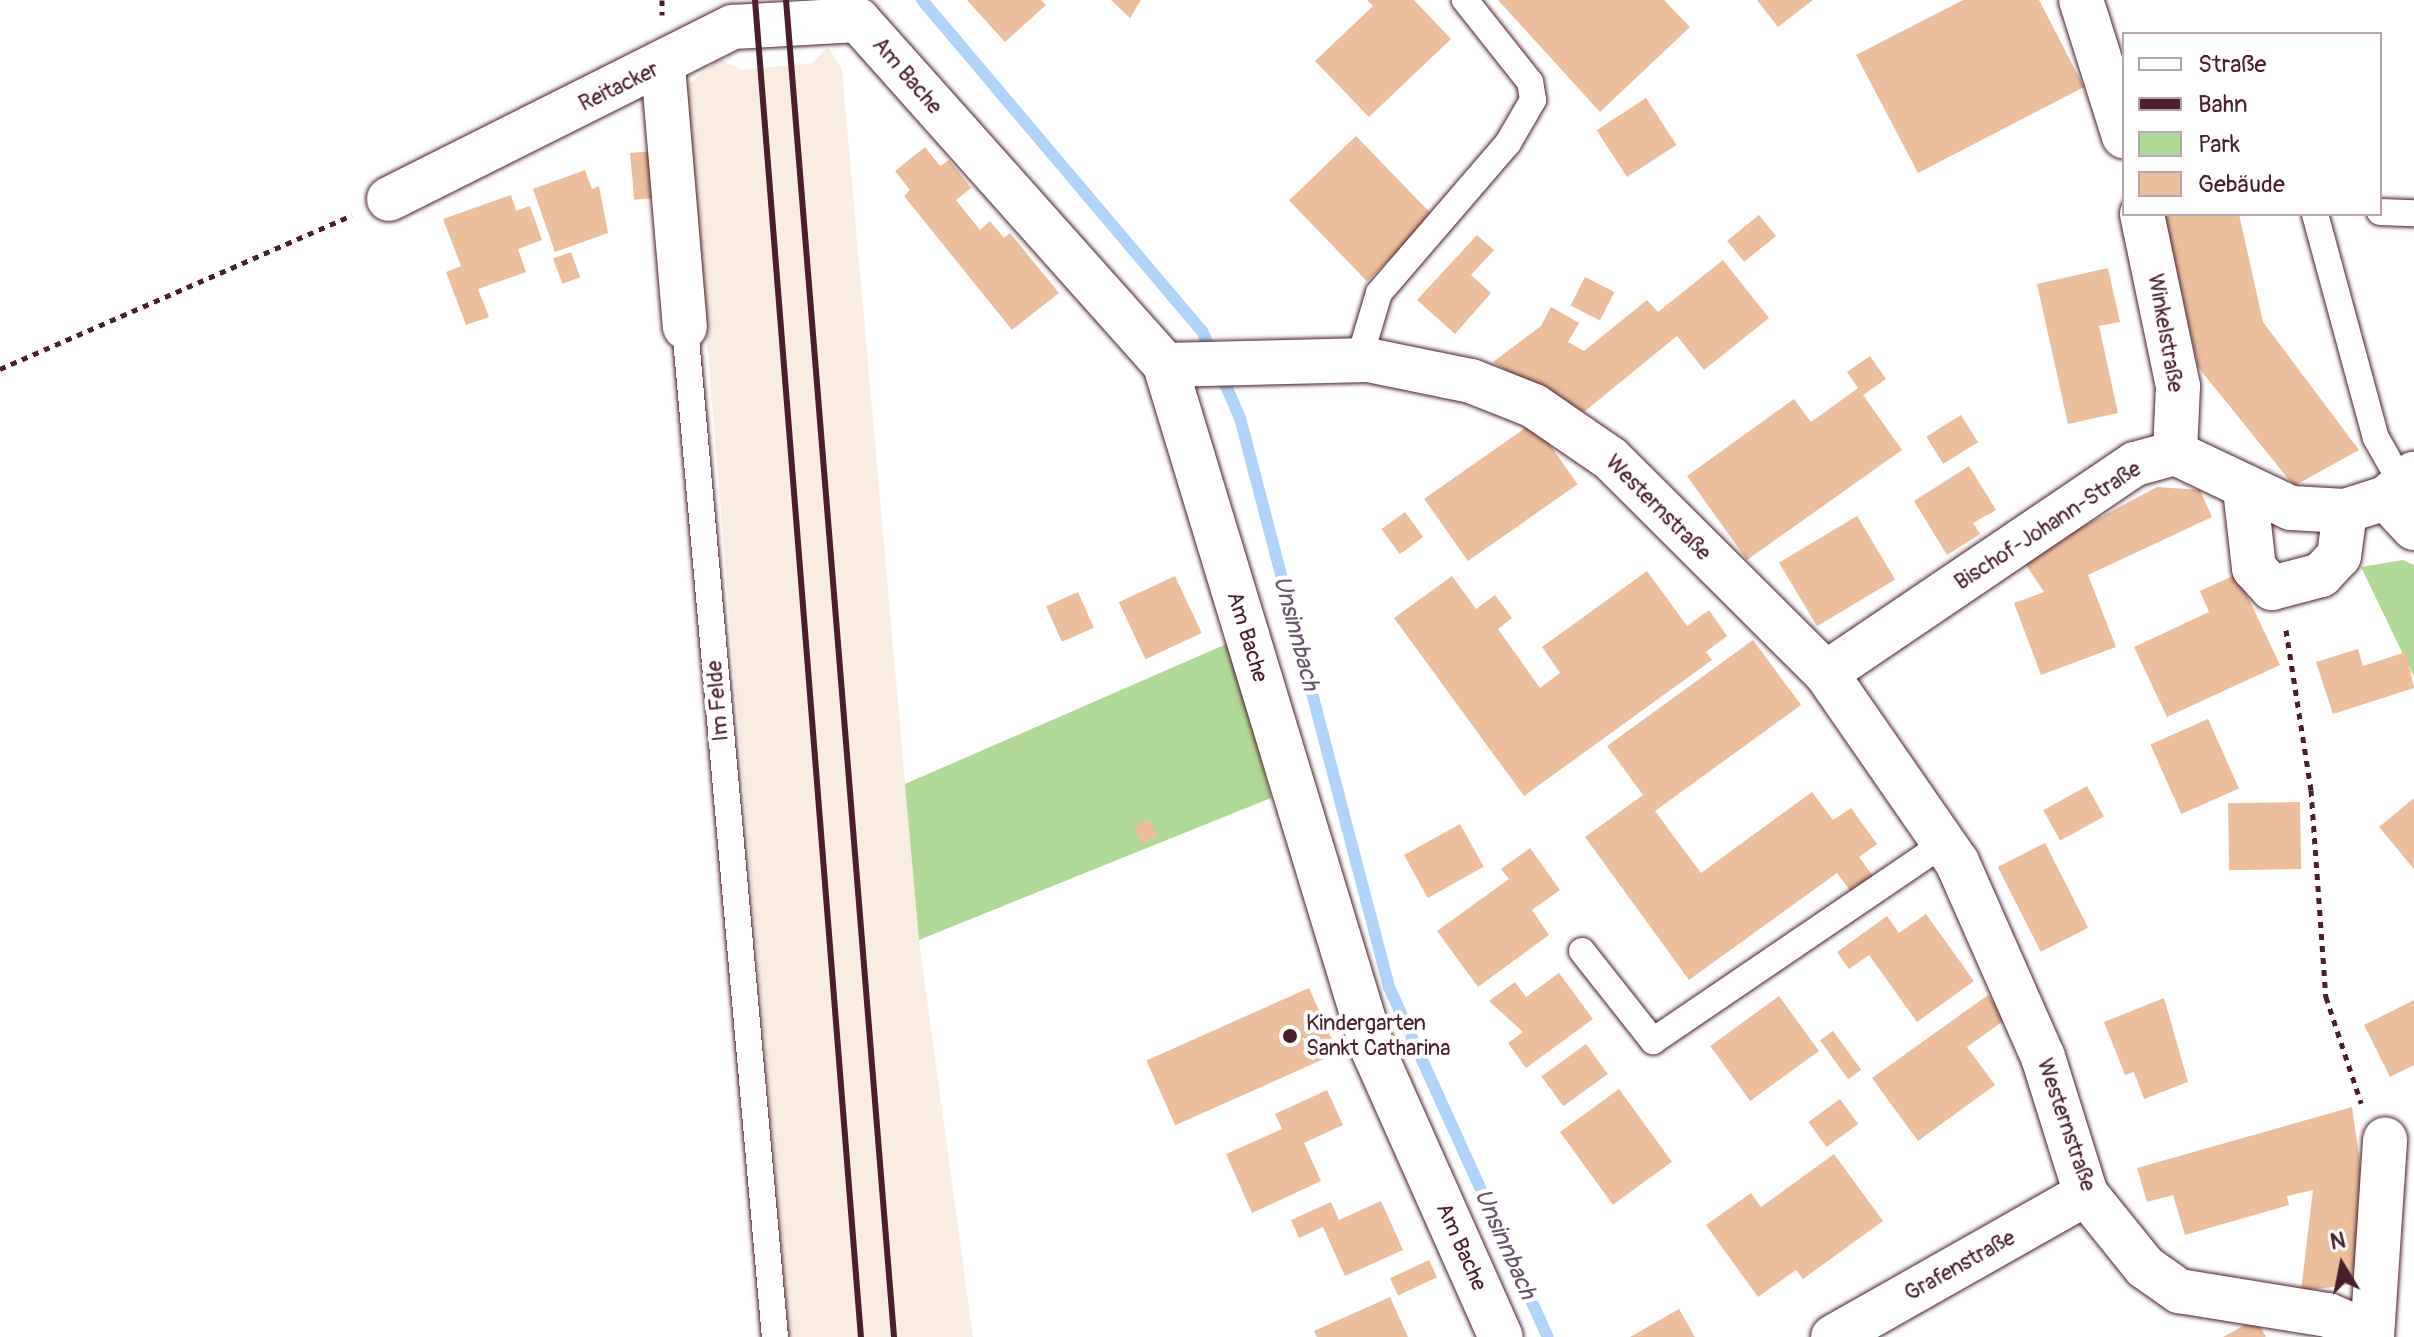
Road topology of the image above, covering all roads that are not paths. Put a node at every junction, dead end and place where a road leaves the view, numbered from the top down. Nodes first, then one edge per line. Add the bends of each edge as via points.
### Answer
1 (1465, 0) edge
2 (2081, 0) edge
3 (859, 10) edge
4 (663, 66) junction
5 (2122, 130) edge
6 (389, 199) road end
7 (2382, 212) edge
8 (2414, 213) edge
9 (2142, 216) edge
10 (2316, 216) edge
11 (685, 327) joint
12 (1359, 360) junction
13 (1178, 366) junction
14 (2175, 453) junction
15 (2245, 489) junction
16 (2404, 496) edge
17 (2345, 511) junction
18 (1826, 673) junction
19 (1944, 843) junction
20 (1582, 951) dead end
21 (2384, 1155) road end
22 (2086, 1194) junction
23 (2371, 1335) edge
24 (775, 1337) edge
25 (1501, 1337) edge
26 (1833, 1337) edge

1 - 12 lane via 1530,82 1533,100 1508,143 1379,293
2 - 5 street
3 - 4 street, Reitacker via 733,27
3 - 13 street, Am Bache
4 - 6 street, Reitacker
4 - 11 street, Im Felde
7 - 8 lane
9 - 14 street, Winkelstraße via 2178,386
10 - 16 lane via 2376,438
11 - 24 lane, Im Felde
12 - 13 street, Westernstraße
12 - 18 street, Westernstraße via 1471,381 1534,406 1611,459
13 - 25 street, Am Bache via 1373,1050
14 - 15 street
14 - 18 street, Bischof-Johann-Straße via 2135,464
15 - 17 street via 2291,508
15 - 17 street via 2254,568 2272,588 2292,587 2321,575 2339,556
16 - 17 street
18 - 19 street, Westernstraße
19 - 20 lane via 1653,1041
19 - 22 street, Westernstraße via 2043,1057
21 - 23 street
22 - 23 street, Westernstraße via 2145,1267 2179,1291 2328,1315
22 - 26 street, Grafenstraße

